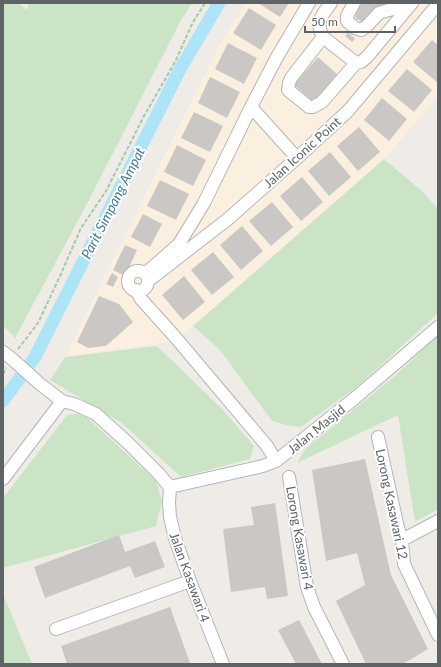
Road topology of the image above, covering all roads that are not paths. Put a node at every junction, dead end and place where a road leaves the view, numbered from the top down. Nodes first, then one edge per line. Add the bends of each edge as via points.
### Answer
1 (309, 3) edge
2 (331, 3) edge
3 (354, 3) edge
4 (412, 3) edge
5 (438, 4) edge
6 (323, 37) junction
7 (356, 63) junction
8 (251, 107) junction
9 (297, 158) junction
10 (147, 278) junction
11 (136, 290) junction
12 (438, 326) edge
13 (10, 357) edge
14 (62, 401) junction
15 (378, 437) dead end
16 (276, 461) junction
17 (289, 477) dead end
18 (3, 479) edge
19 (170, 487) junction
20 (438, 521) edge
21 (402, 540) junction
22 (190, 581) junction
23 (56, 629) dead end
24 (438, 635) edge
25 (223, 664) edge
26 (343, 664) edge

1 - 8 street
2 - 6 street via 319,25
3 - 4 street via 347,21 361,30 379,13
4 - 7 street via 366,58
5 - 9 street, Jalan Iconic Point via 348,111
6 - 7 street
6 - 7 street via 289,83 288,90 308,107 322,102
8 - 9 street
8 - 10 street via 204,203 179,244
9 - 10 street, Jalan Iconic Point via 228,219
10 - 11 street via 147,285 143,290
10 - 11 street via 139,271 133,272 129,284
11 - 16 street via 267,446
12 - 16 street, Jalan Masjid via 355,398
13 - 14 street
14 - 18 street
14 - 19 street via 96,414
15 - 21 street, Lorong Kasawari 12
16 - 19 street, Jalan Masjid
17 - 26 street, Lorong Kasawari 4 via 307,587 314,607
19 - 22 street, Jalan Kasawari 4 via 170,517
20 - 21 street
21 - 24 street, Lorong Kasawari 12 via 404,564
22 - 23 street
22 - 25 street, Jalan Kasawari 4

